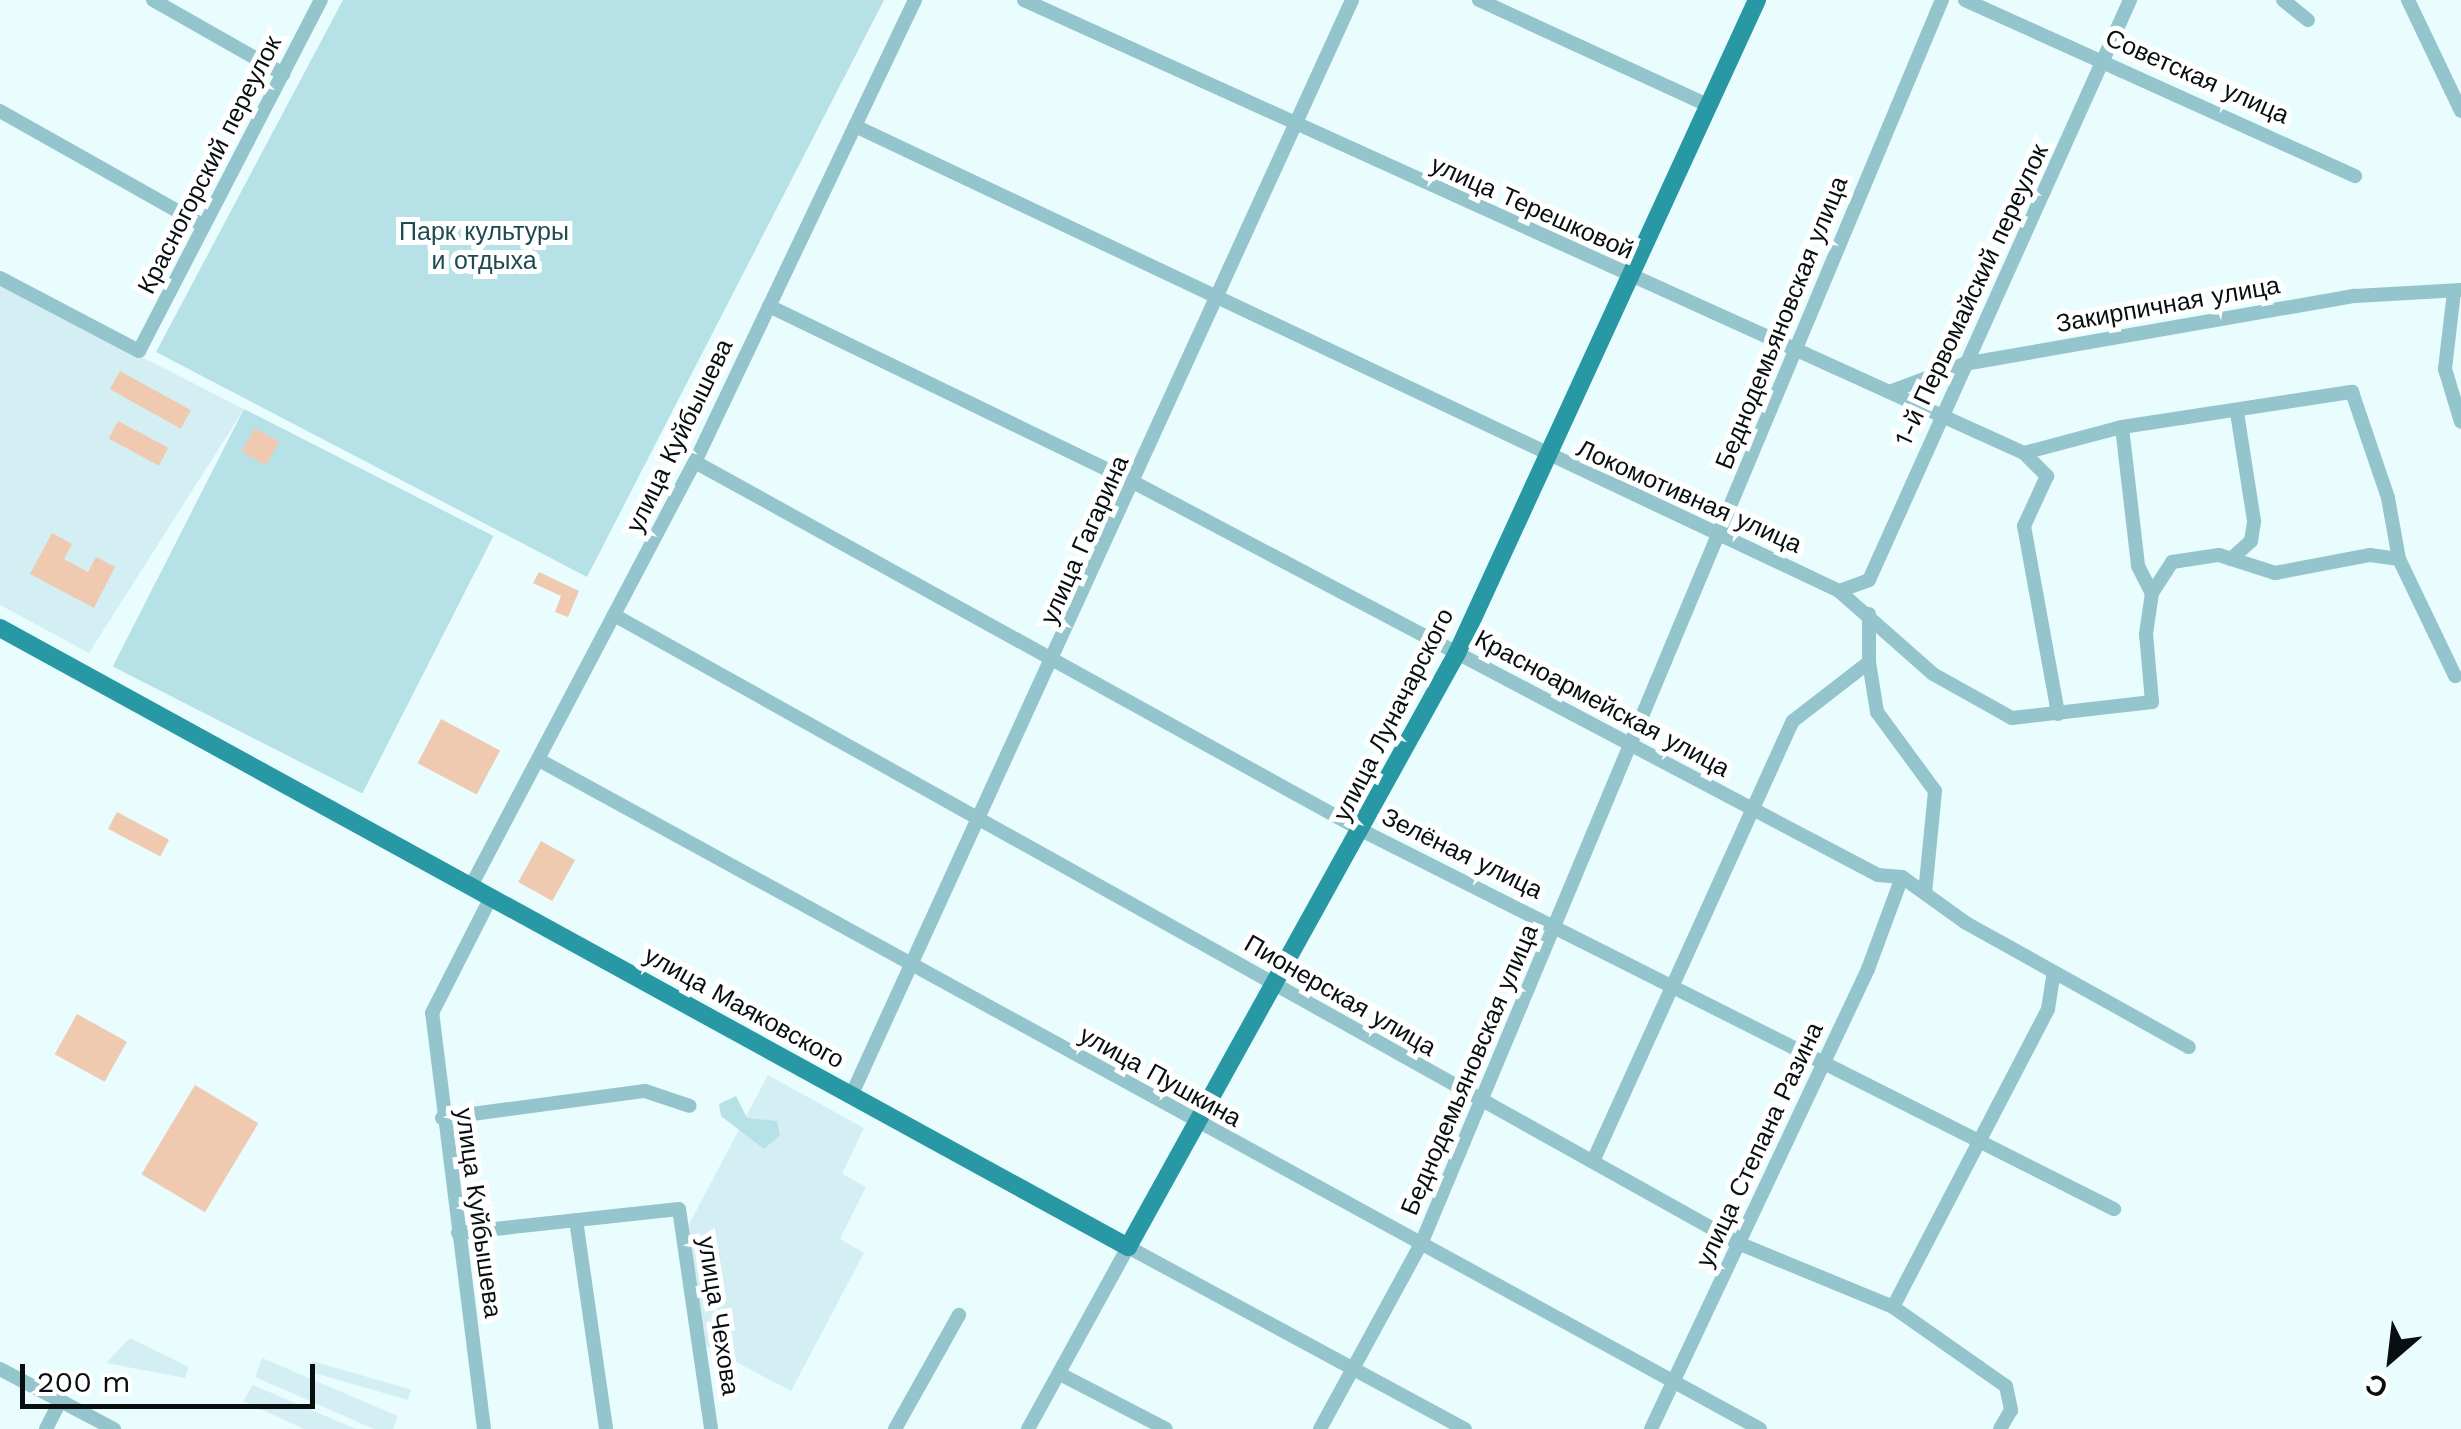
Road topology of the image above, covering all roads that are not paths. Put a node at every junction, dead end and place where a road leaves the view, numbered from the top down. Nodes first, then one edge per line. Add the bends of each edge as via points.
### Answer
1 (154, 0) edge
2 (320, 0) edge
3 (915, 0) edge
4 (1024, 0) edge
5 (1352, 0) edge
6 (1479, 0) edge
7 (1757, 0) edge
8 (1942, 0) edge
9 (1965, 0) edge
10 (2130, 0) edge
11 (2283, 0) edge
12 (2408, 0) edge
13 (2308, 20) dead end
14 (2103, 60) junction
15 (283, 74) junction
16 (1709, 106) junction
17 (2461, 111) edge
18 (0, 112) edge
19 (855, 126) junction
20 (1297, 126) junction
21 (2355, 176) dead end
22 (204, 226) junction
23 (1629, 276) junction
24 (0, 278) edge
25 (2458, 291) edge
26 (1218, 294) junction
27 (769, 306) junction
28 (1792, 346) junction
29 (1964, 364) junction
30 (1888, 392) junction
31 (2237, 412) junction
32 (1940, 416) junction
33 (2461, 422) edge
34 (2122, 427) junction
35 (2024, 453) junction
36 (1546, 458) junction
37 (695, 462) junction
38 (1135, 483) junction
39 (1722, 531) junction
40 (2232, 558) junction
41 (2399, 559) junction
42 (1840, 591) junction
43 (2152, 593) junction
44 (1869, 614) junction
45 (614, 615) junction
46 (0, 628) edge
47 (1457, 653) junction
48 (1869, 662) junction
49 (1055, 663) junction
50 (2458, 675) edge
51 (2461, 693) edge
52 (2058, 714) junction
53 (1628, 743) junction
54 (541, 761) junction
55 (1748, 808) junction
56 (978, 817) junction
57 (1363, 831) junction
58 (1902, 877) junction
59 (471, 886) junction
60 (1925, 894) junction
61 (491, 897) junction
62 (1556, 925) junction
63 (910, 966) junction
64 (2054, 972) junction
65 (1276, 984) junction
66 (1674, 984) junction
67 (2189, 1047) dead end
68 (1824, 1061) junction
69 (851, 1096) junction
70 (1481, 1104) junction
71 (690, 1106) dead end
72 (442, 1118) junction
73 (1197, 1123) junction
74 (1984, 1142) junction
75 (1594, 1159) junction
76 (2114, 1209) dead end
77 (576, 1220) junction
78 (458, 1234) junction
79 (1738, 1243) junction
80 (1421, 1244) junction
81 (1128, 1248) junction
82 (1893, 1307) junction
83 (959, 1315) dead end
84 (1354, 1368) junction
85 (0, 1369) edge
86 (1060, 1374) junction
87 (1676, 1385) junction
88 (61, 1400) junction
89 (46, 1429) edge
90 (114, 1429) edge
91 (484, 1429) edge
92 (606, 1429) edge
93 (711, 1429) edge
94 (895, 1429) edge
95 (1028, 1429) edge
96 (1166, 1429) edge
97 (1320, 1429) edge
98 (1465, 1429) edge
99 (1651, 1429) edge
100 (1760, 1429) edge
101 (2000, 1429) edge

1 - 15 street
2 - 15 street, Красногорский переулок
3 - 19 street, улица Куйбышева
4 - 20 street, улица Терешковой
5 - 20 street, улица Гагарина
6 - 16 street
7 - 16 main road, улица Луначарского
8 - 28 street, Беднодемьяновская улица
9 - 14 street, Советская улица
10 - 14 street, 1-й Первомайский переулок
11 - 13 street
12 - 17 street
14 - 21 street, Советская улица
14 - 29 street, 1-й Первомайский переулок
15 - 22 street, Красногорский переулок
16 - 23 main road, улица Луначарского
18 - 22 street
19 - 26 street, Локомотивная улица
19 - 27 street, улица Куйбышева
20 - 23 street, улица Терешковой
20 - 26 street, улица Гагарина
22 - 24 street, Красногорский переулок via 139,351
23 - 28 street, улица Терешковой
23 - 36 main road, улица Луначарского
25 - 29 street, Закирпичная улица via 2355,296
25 - 33 street via 2444,370
26 - 36 street, Локомотивная улица
26 - 38 street, улица Гагарина
27 - 37 street, улица Куйбышева
27 - 38 street, Красноармейская улица
28 - 30 street, улица Терешковой
28 - 39 street, Беднодемьяновская улица
29 - 30 street, Закирпичная улица
29 - 32 street, 1-й Первомайский переулок
30 - 32 street, улица Терешковой
31 - 34 street
31 - 40 street via 2254,520 2251,541
31 - 41 street via 2352,392 2388,498
32 - 35 street, улица Терешковой
32 - 42 street, 1-й Первомайский переулок via 1869,580
34 - 35 street
34 - 43 street via 2138,566
35 - 52 street via 2048,476 2024,526
36 - 39 street, Локомотивная улица
36 - 47 main road, улица Луначарского
37 - 45 street, улица Куйбышева
37 - 49 street, Зелёная улица
38 - 47 street, Красноармейская улица
38 - 49 street, улица Гагарина
39 - 42 street, Локомотивная улица
39 - 53 street, Беднодемьяновская улица
40 - 41 street via 2275,573 2370,555
40 - 43 street via 2172,562
41 - 50 street
42 - 44 street, Локомотивная улица
43 - 52 street, Локомотивная улица via 2152,702
44 - 48 street
44 - 52 street, Локомотивная улица via 1933,674 2012,718
45 - 54 street, улица Куйбышева
45 - 56 street, Пионерская улица
46 - 59 main road, улица Маяковского
47 - 53 street, Красноармейская улица
47 - 57 main road, улица Луначарского
48 - 55 street via 1793,721
48 - 60 street via 1877,712 1935,791
49 - 56 street, улица Гагарина
49 - 57 street, Зелёная улица
50 - 51 street
53 - 55 street, Красноармейская улица
53 - 62 street, Беднодемьяновская улица
54 - 59 street, улица Куйбышева
54 - 63 street, улица Пушкина
55 - 58 street, Красноармейская улица via 1878,875
55 - 66 street
56 - 63 street, улица Гагарина
56 - 65 street, Пионерская улица
57 - 62 street, Зелёная улица
57 - 65 main road, улица Луначарского
58 - 60 street, Красноармейская улица
58 - 68 street, улица Степана Разина
59 - 61 main road, улица Маяковского
60 - 64 street, Красноармейская улица
61 - 69 main road, улица Маяковского
61 - 72 street, улица Куйбышева via 432,1013
62 - 66 street, Зелёная улица
62 - 70 street, Беднодемьяновская улица
63 - 69 street, улица Гагарина
63 - 73 street, улица Пушкина
64 - 67 street, Красноармейская улица
64 - 74 street via 2048,1008
65 - 70 street, Пионерская улица
65 - 73 main road, улица Луначарского
66 - 68 street, Зелёная улица
66 - 75 street
68 - 74 street, Зелёная улица
68 - 79 street, улица Степана Разина
69 - 81 main road, улица Маяковского
70 - 75 street, Пионерская улица
70 - 80 street, Беднодемьяновская улица
71 - 72 street via 644,1092
72 - 78 street, улица Куйбышева
73 - 80 street, улица Пушкина
73 - 81 main road, улица Луначарского
74 - 76 street, Зелёная улица
74 - 82 street
75 - 79 street, Пионерская улица
77 - 78 street
77 - 92 street
77 - 93 street, улица Чехова via 679,1209
78 - 91 street, улица Куйбышева
79 - 82 street, Пионерская улица
79 - 87 street, улица Степана Разина
80 - 84 street, Беднодемьяновская улица
80 - 87 street, улица Пушкина
81 - 84 street, улица Маяковского
81 - 86 street, улица Луначарского
82 - 101 street, Пионерская улица via 2006,1386 2010,1410
83 - 94 street
84 - 97 street, Беднодемьяновская улица
84 - 98 street, улица Маяковского
85 - 88 street
86 - 95 street, улица Луначарского
86 - 96 street
87 - 99 street, улица Степана Разина
87 - 100 street, улица Пушкина
88 - 89 street
88 - 90 street

